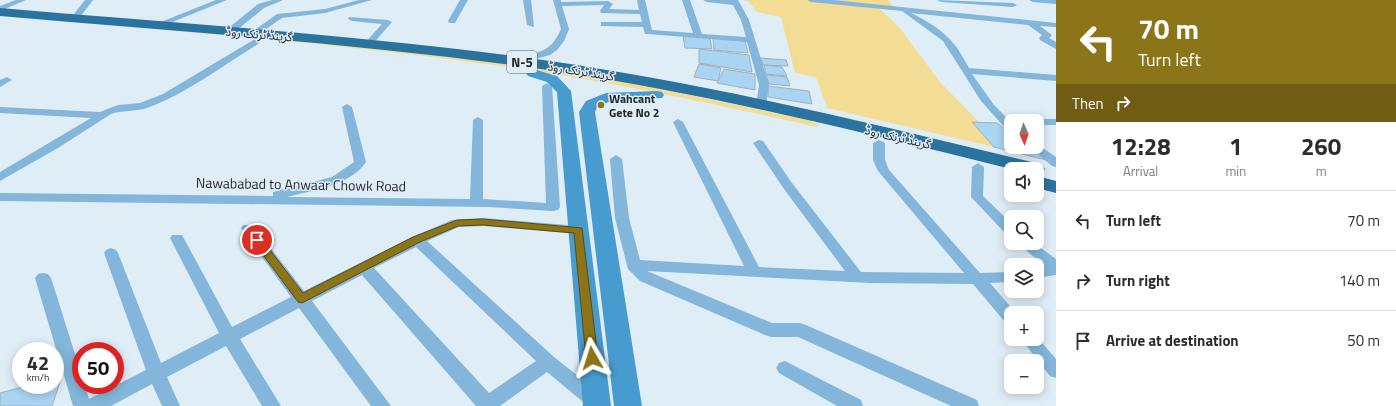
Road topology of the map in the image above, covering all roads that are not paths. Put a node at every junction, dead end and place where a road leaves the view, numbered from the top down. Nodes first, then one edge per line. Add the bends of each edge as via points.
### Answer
1 (22, 0) edge
2 (89, 0) edge
3 (223, 0) edge
4 (279, 0) edge
5 (334, 0) edge
6 (368, 0) edge
7 (464, 0) edge
8 (527, 0) edge
9 (641, 0) edge
10 (686, 0) edge
11 (707, 0) edge
12 (811, 0) edge
13 (890, 0) edge
14 (941, 0) edge
15 (1033, 0) edge
16 (734, 1) edge
17 (558, 2) edge
18 (1055, 3) edge
19 (287, 6) dead end
20 (1015, 7) edge
21 (338, 8) junction
22 (0, 9) edge
23 (900, 9) junction
24 (0, 12) edge
25 (644, 12) junction
26 (295, 14) junction
27 (74, 19) junction
28 (352, 19) dead end
29 (0, 20) edge
30 (452, 21) dead end
31 (1031, 22) junction
32 (604, 24) dead end
33 (532, 25) dead end
34 (647, 25) junction
35 (1056, 25) edge
36 (151, 29) junction
37 (229, 32) junction
38 (698, 35) junction
39 (254, 38) junction
40 (751, 40) junction
41 (368, 44) junction
42 (1056, 46) edge
43 (501, 59) junction
44 (966, 71) junction
45 (1056, 78) edge
46 (540, 79) junction
47 (657, 95) junction
48 (761, 106) junction
49 (347, 107) dead end
50 (0, 110) edge
51 (102, 115) junction
52 (1004, 118) edge
53 (478, 120) dead end
54 (678, 122) dead end
55 (1044, 122) edge
56 (1056, 122) edge
57 (843, 129) junction
58 (758, 143) dead end
59 (879, 143) junction
60 (1044, 154) edge
61 (616, 159) dead end
62 (1004, 162) edge
63 (1056, 163) edge
64 (978, 166) junction
65 (1044, 171) edge
66 (1004, 173) edge
67 (1056, 174) edge
68 (0, 177) edge
69 (1044, 184) edge
70 (1056, 187) edge
71 (0, 197) edge
72 (262, 200) junction
73 (476, 203) junction
74 (1004, 224) edge
75 (248, 228) dead end
76 (578, 230) junction
77 (178, 238) dead end
78 (416, 240) junction
79 (1033, 250) edge
80 (111, 253) dead end
81 (634, 265) junction
82 (364, 267) junction
83 (1056, 268) edge
84 (754, 271) junction
85 (1044, 271) edge
86 (857, 277) junction
87 (1004, 277) edge
88 (43, 278) dead end
89 (977, 279) junction
90 (610, 282) junction
91 (584, 284) junction
92 (302, 299) junction
93 (1004, 310) edge
94 (229, 336) junction
95 (1035, 346) edge
96 (548, 362) junction
97 (785, 368) dead end
98 (1056, 371) edge
99 (156, 373) junction
100 (597, 404) edge
101 (486, 405) edge
102 (82, 406) edge
103 (93, 406) edge
104 (171, 406) edge
105 (272, 406) edge
106 (382, 406) edge
107 (628, 406) edge
108 (854, 406) edge
109 (970, 406) edge

1 - 22 street
2 - 27 street
3 - 36 street
4 - 37 street via 261,6
5 - 21 street
6 - 21 street
7 - 30 street
8 - 33 street
9 - 25 street
10 - 38 street
11 - 16 street
12 - 23 street
13 - 23 street
14 - 20 street
15 - 18 street
16 - 40 street via 745,20
17 - 25 street via 608,3 604,11
17 - 43 street via 565,29 556,48 550,53
19 - 26 street
20 - 31 street
21 - 26 street via 322,8
23 - 31 street
23 - 44 street via 927,25 949,43
24 - 27 highway, گرینڈ ٹرنک روڈ / N-5
25 - 34 street
26 - 39 street via 276,18
27 - 36 highway, گرینڈ ٹرنک روڈ / N-5
28 - 41 street via 388,21
29 - 36 highway, گرینڈ ٹرنک روڈ / N-5
31 - 35 street
31 - 42 street via 1048,35 1043,38
32 - 34 street
34 - 38 street via 648,32
36 - 37 highway, گرینڈ ٹرنک روڈ / N-5
36 - 39 highway, گرینڈ ٹرنک روڈ / N-5
37 - 39 highway, گرینڈ ٹرنک روڈ / N-5
38 - 40 street
39 - 41 highway, گرینڈ ٹرنک روڈ / N-5
39 - 46 highway, گرینڈ ٹرنک روڈ / N-5 via 428,60
39 - 51 street via 167,96 142,106 114,109
40 - 48 street via 764,85
41 - 43 highway, گرینڈ ٹرنک روڈ / N-5
43 - 48 highway, گرینڈ ٹرنک روڈ / N-5 via 610,76
44 - 45 street
44 - 52 street
46 - 47 highway, گرینڈ ٹرنک روڈ / N-5
46 - 73 street, Nawababad to Anwaar Chowk Road via 551,160 553,207
46 - 76 main road via 552,80 564,91
47 - 57 highway, گرینڈ ٹرنک روڈ / N-5
47 - 90 main road via 611,96 589,106
48 - 57 highway, گرینڈ ٹرنک روڈ / N-5
49 - 72 street via 360,162 358,165 336,180
50 - 51 street
51 - 68 street
53 - 73 street
54 - 84 street
55 - 56 street
57 - 59 highway, گرینڈ ٹرنک روڈ / N-5
57 - 62 highway, گرینڈ ٹرنک روڈ / N-5
58 - 86 street
59 - 64 highway, گرینڈ ٹرنک روڈ / N-5
59 - 89 street via 879,160 884,171
60 - 63 street
61 - 81 street via 622,218
64 - 66 highway, گرینڈ ٹرنک روڈ / N-5
64 - 74 street via 977,197
65 - 67 highway, گرینڈ ٹرنک روڈ / N-5
69 - 70 highway
71 - 72 street, Nawababad to Anwaar Chowk Road
72 - 73 street, Nawababad to Anwaar Chowk Road
75 - 92 street
76 - 78 street via 483,222 457,223
76 - 91 main road
77 - 94 street
78 - 82 street
78 - 96 street
79 - 83 street
80 - 99 street
81 - 84 street
81 - 109 street via 645,277 771,330 800,330
82 - 92 street
82 - 101 street
83 - 85 street
84 - 86 street
86 - 89 street
87 - 89 street
88 - 102 street
89 - 93 street
90 - 91 main road
90 - 107 main road
91 - 100 main road
92 - 94 street
92 - 106 street
94 - 99 street
94 - 105 street
95 - 98 street
96 - 100 street
96 - 101 street
97 - 108 street
99 - 103 street
99 - 104 street

